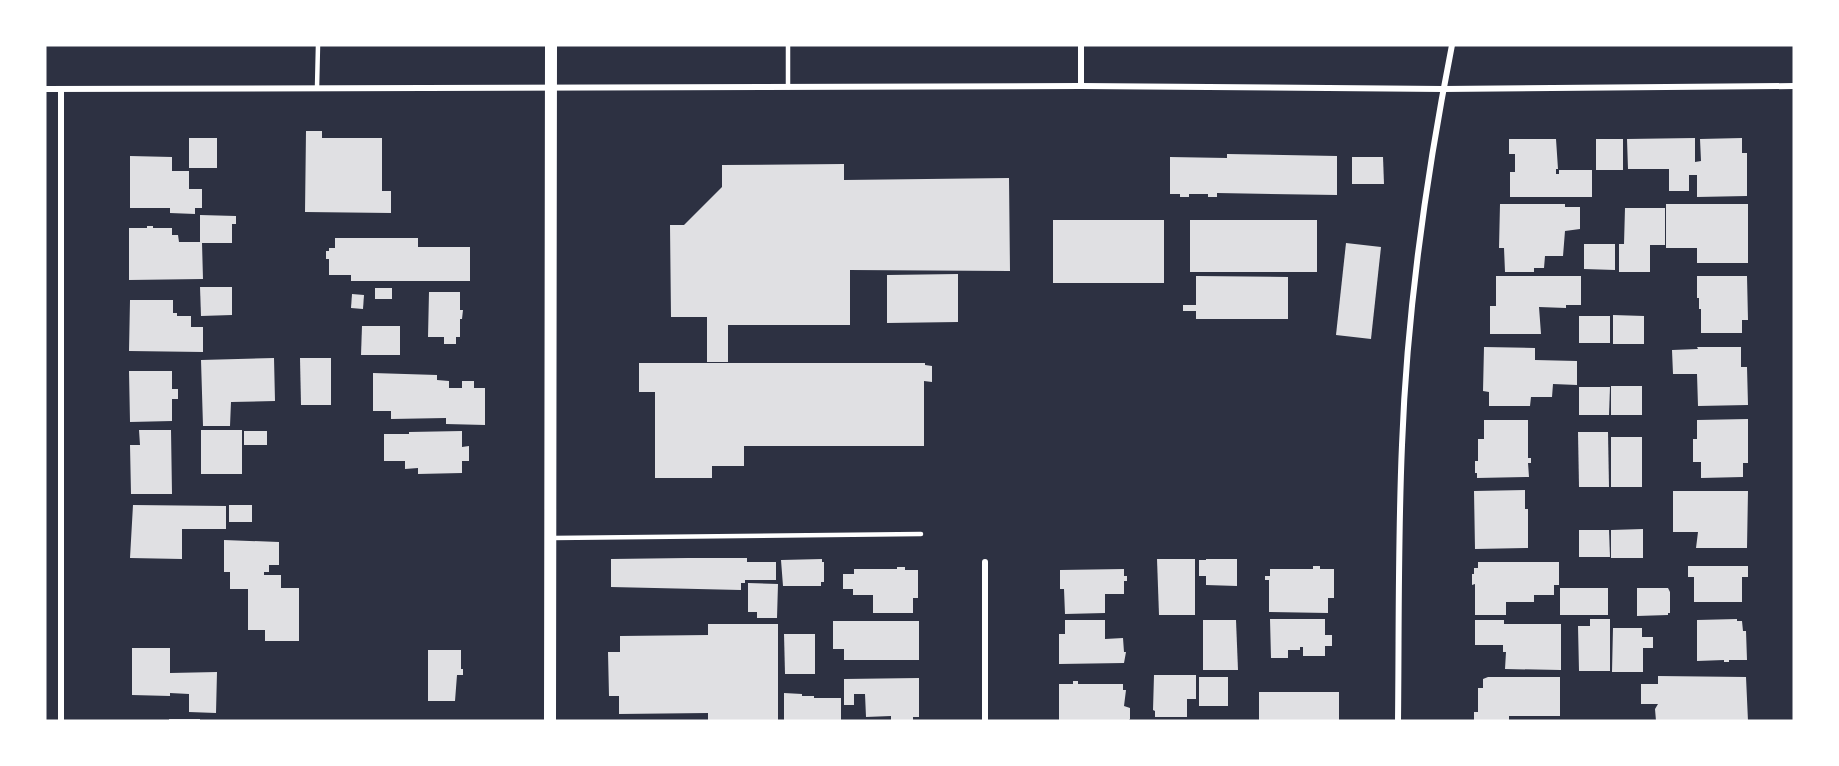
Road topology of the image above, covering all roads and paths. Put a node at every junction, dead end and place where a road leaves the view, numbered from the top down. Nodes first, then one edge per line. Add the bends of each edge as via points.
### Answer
1 (318, 45) edge
2 (550, 45) edge
3 (788, 45) edge
4 (1081, 45) edge
5 (1452, 45) edge
6 (1081, 86) junction
7 (1794, 86) edge
8 (788, 87) junction
9 (317, 88) junction
10 (551, 88) junction
11 (45, 89) edge
12 (62, 89) junction
13 (1443, 89) junction
14 (921, 534) dead end
15 (550, 538) junction
16 (985, 562) dead end
17 (61, 721) edge
18 (550, 721) edge
19 (986, 721) edge
20 (1398, 721) edge

1 - 9 lane
2 - 10 main road
3 - 8 lane
4 - 6 street
5 - 13 street
6 - 8 street
6 - 13 street
7 - 13 street
8 - 10 street
9 - 10 street
9 - 12 street
10 - 15 main road
11 - 12 street
12 - 17 street
13 - 20 street via 1418,248 1408,349 1402,444
14 - 15 lane
15 - 18 main road
16 - 19 street

